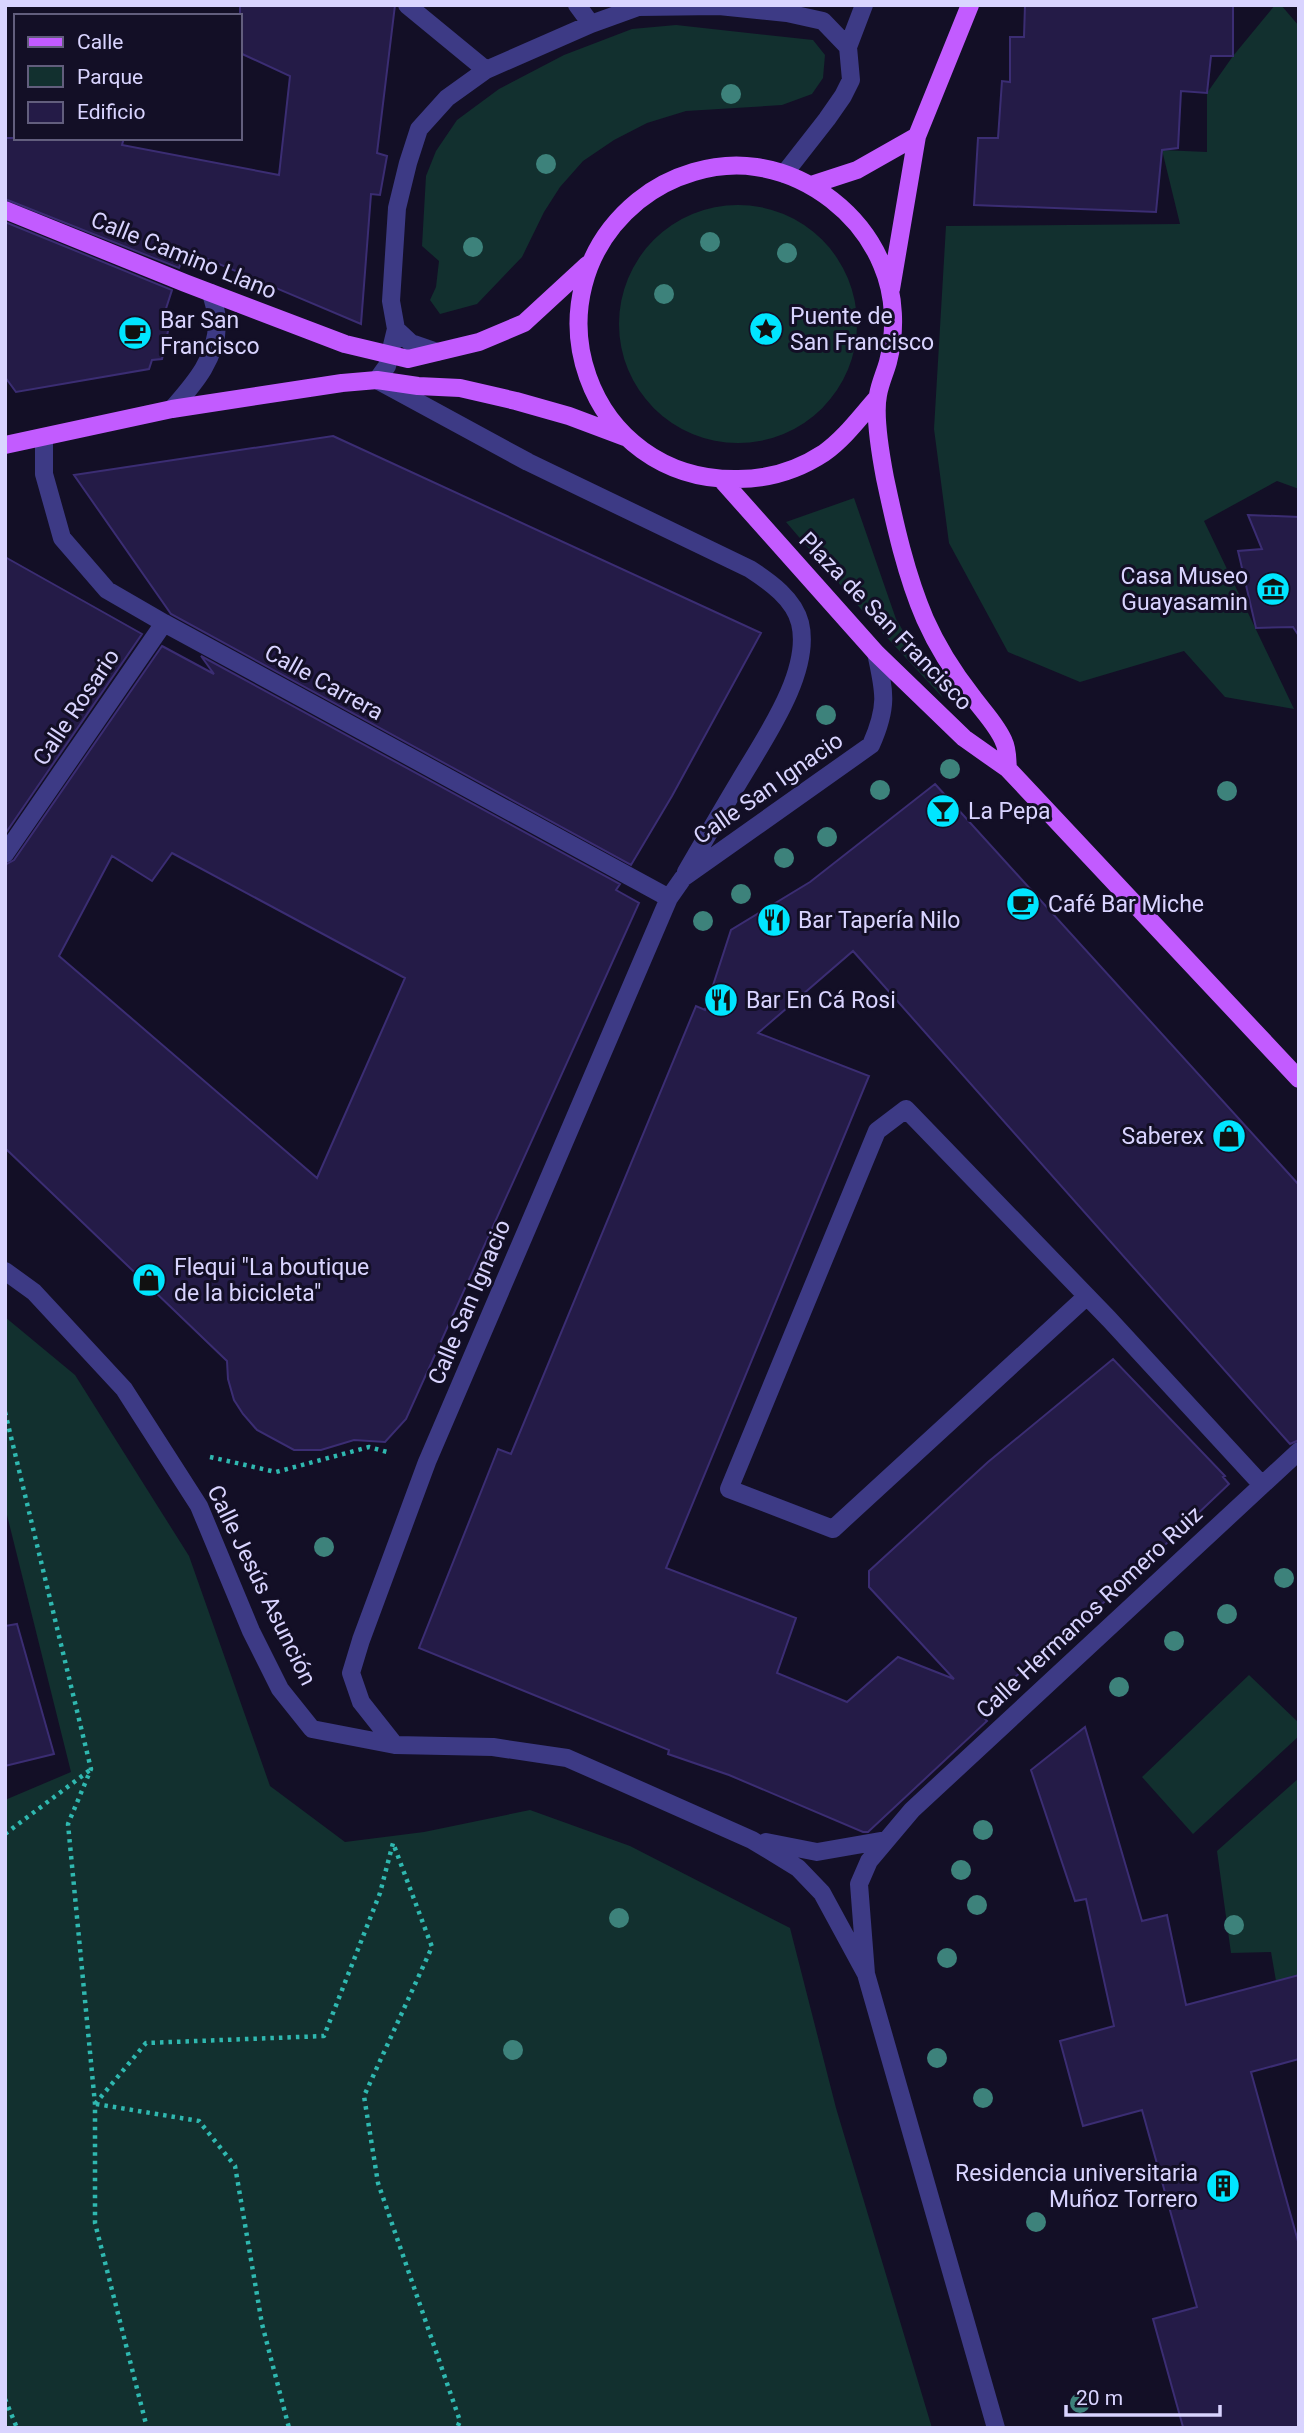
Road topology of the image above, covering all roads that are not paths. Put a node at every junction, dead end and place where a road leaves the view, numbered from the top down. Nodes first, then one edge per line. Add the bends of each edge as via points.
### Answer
1 (407, 5) edge
2 (577, 5) edge
3 (864, 5) edge
4 (970, 5) edge
5 (660, 6) edge
6 (591, 24) junction
7 (848, 47) junction
8 (486, 69) junction
9 (917, 136) junction
10 (784, 174) junction
11 (811, 185) junction
12 (5, 210) edge
13 (591, 260) junction
14 (890, 292) junction
15 (211, 293) junction
16 (396, 329) junction
17 (345, 344) joint
18 (437, 352) junction
19 (390, 354) junction
20 (377, 380) junction
21 (877, 398) junction
22 (172, 409) junction
23 (44, 437) junction
24 (629, 438) junction
25 (5, 445) edge
26 (721, 479) junction
27 (164, 623) junction
28 (876, 653) junction
29 (1008, 769) junction
30 (5, 854) edge
31 (683, 878) junction
32 (669, 898) junction
33 (1299, 1079) edge
34 (5, 1271) edge
35 (1087, 1296) junction
36 (1299, 1451) edge
37 (1262, 1485) junction
38 (395, 1745) junction
39 (752, 1840) junction
40 (886, 1840) junction
41 (866, 1974) junction
42 (996, 2428) edge

1 - 8 street
2 - 6 street
3 - 7 street
4 - 9 main road
5 - 6 street via 638,7
5 - 7 street via 719,6 823,21
6 - 8 street
7 - 10 street via 851,80 843,96
8 - 16 street via 447,98 419,130 397,208 391,300
9 - 11 main road via 857,170
9 - 14 main road
10 - 11 main road, Plaza de San Francisco
10 - 13 main road, Plaza de San Francisco via 727,166 671,180 624,212
11 - 14 main road, Plaza de San Francisco via 854,219 882,265
12 - 15 main road, Calle Camino Llano
13 - 18 main road, Plaza de San Francisco via 524,323 479,342
13 - 24 main road, Plaza de San Francisco via 578,313 579,342 595,395
14 - 21 main road, Plaza de San Francisco via 892,338
15 - 17 main road, Calle Camino Llano
15 - 22 street via 217,320 212,351 199,379
16 - 18 street via 411,343
16 - 19 street
17 - 19 main road, Plaza de San Francisco
18 - 19 main road, Plaza de San Francisco via 408,359
19 - 20 street
20 - 22 main road
20 - 24 main road via 460,388 569,416
20 - 31 street, Calle San Ignacio via 528,462 750,569 784,596 800,621 801,654 785,704
21 - 26 main road, Plaza de San Francisco via 842,438 806,463 764,478
21 - 29 main road, Plaza de San Francisco via 885,478 908,571 926,620 955,674 1005,743
22 - 23 main road
23 - 25 main road
23 - 27 street, Calle Carrera via 44,474 62,537 107,590
24 - 26 main road, Plaza de San Francisco via 672,467
26 - 28 main road, Plaza de San Francisco
27 - 30 street, Calle Rosario
27 - 32 street, Calle Carrera
28 - 29 main road, Plaza de San Francisco via 964,738
28 - 31 street, Calle San Ignacio via 885,698 871,745
29 - 33 main road
31 - 32 street, Calle San Ignacio
32 - 38 street, Calle San Ignacio via 427,1462 361,1640 351,1673 361,1702
34 - 38 street, Calle Jesús Asunción via 34,1292 124,1389 199,1506 280,1689 312,1729
35 - 35 street via 906,1109 877,1131 729,1489 833,1529
35 - 37 street
36 - 37 street, Calle Hermanos Romero Ruiz
37 - 40 street, Calle Hermanos Romero Ruiz via 912,1810
38 - 39 street via 493,1747 568,1758
39 - 40 street via 817,1852
39 - 41 street via 798,1868 822,1894
40 - 41 street, Calle Hermanos Romero Ruiz via 869,1861 859,1884
41 - 42 street

